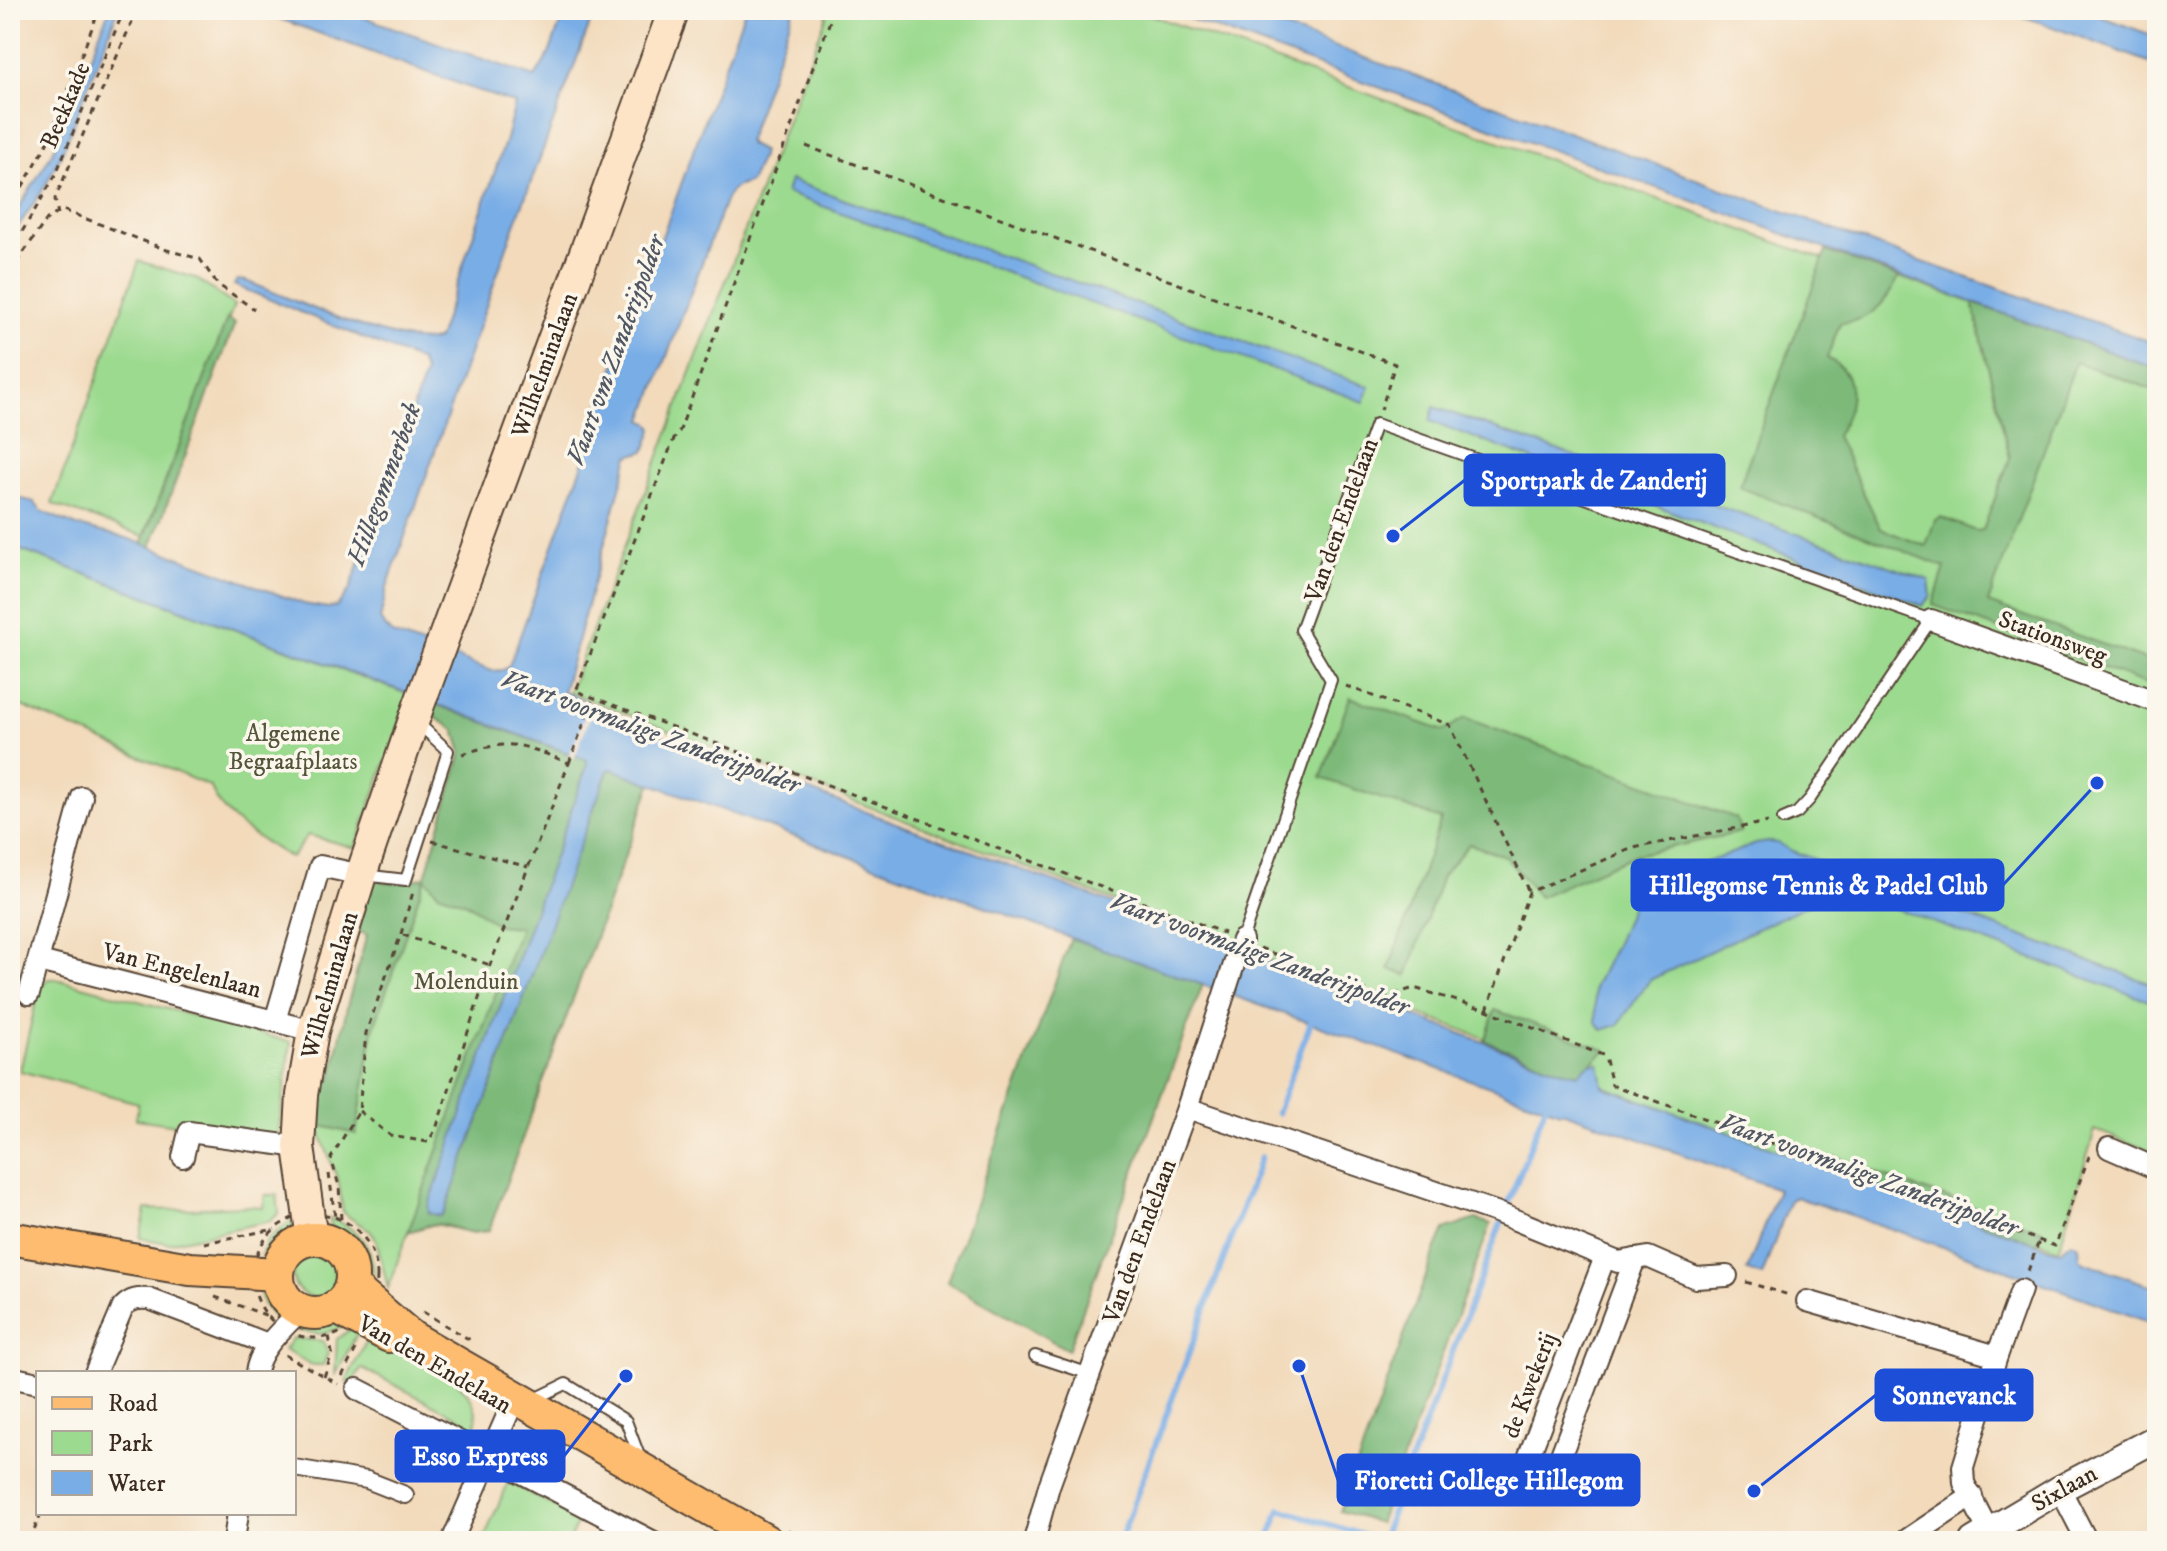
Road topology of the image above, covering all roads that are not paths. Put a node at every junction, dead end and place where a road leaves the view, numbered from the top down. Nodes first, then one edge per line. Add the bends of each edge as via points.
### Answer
1 (674, 10) edge
2 (1931, 620) junction
3 (2157, 702) edge
4 (416, 712) junction
5 (82, 797) dead end
6 (1783, 819) road end
7 (361, 875) junction
8 (1242, 940) joint
9 (39, 961) junction
10 (29, 994) dead end
11 (275, 1021) junction
12 (313, 1031) junction
13 (1187, 1108) junction
14 (299, 1147) junction
15 (2109, 1148) road end
16 (183, 1157) dead end
17 (2157, 1169) edge
18 (311, 1226) junction
19 (10, 1238) edge
20 (1605, 1257) junction
21 (1635, 1259) junction
22 (278, 1274) junction
23 (1727, 1276) road end
24 (2021, 1290) road end
25 (1807, 1301) road end
26 (348, 1304) junction
27 (300, 1310) junction
28 (268, 1344) junction
29 (1035, 1356) dead end
30 (1997, 1356) junction
31 (96, 1371) edge
32 (256, 1371) edge
33 (1090, 1374) junction
34 (10, 1377) edge
35 (36, 1383) edge
36 (357, 1389) road end
37 (519, 1405) junction
38 (2157, 1438) edge
39 (492, 1458) junction
40 (296, 1468) edge
41 (518, 1471) dead end
42 (2060, 1489) junction
43 (405, 1495) dead end
44 (1972, 1496) junction
45 (238, 1515) edge
46 (1981, 1537) edge
47 (234, 1541) edge
48 (452, 1541) edge
49 (652, 1541) edge
50 (742, 1541) edge
51 (766, 1541) edge
52 (1034, 1541) edge
53 (1905, 1541) edge
54 (2087, 1541) edge

1 - 4 main road, Wilhelminalaan
2 - 3 street, Stationsweg
2 - 6 lane via 1810,799
2 - 8 lane, Van den Endelaan via 1376,424 1301,630 1331,680
4 - 7 main road, Wilhelminalaan
4 - 7 lane, Wilhelminalaan via 448,751 406,880
5 - 9 street
7 - 11 street, Wilhelminalaan via 320,866
7 - 12 main road, Wilhelminalaan
8 - 13 street, Van den Endelaan
9 - 10 street
9 - 11 street, Van Engelenlaan
11 - 12 street, Van Engelenlaan
12 - 14 main road, Wilhelminalaan
13 - 20 street via 1496,1212
13 - 33 street, Van den Endelaan
14 - 16 street via 189,1132
14 - 18 main road, Wilhelminalaan
15 - 17 street
18 - 22 main road via 280,1263
18 - 26 main road via 342,1251 351,1267
19 - 22 main road via 190,1269
20 - 21 street via 1618,1262
20 - 21 street, de Kwekerij via 1525,1466 1553,1476
21 - 23 street via 1648,1257 1696,1278
22 - 27 main road via 284,1296
24 - 30 street
25 - 30 street
26 - 27 main road via 318,1313
26 - 37 main road, Van den Endelaan
27 - 28 street
28 - 31 street via 149,1299 129,1301
28 - 32 street
29 - 33 lane
30 - 44 street via 1963,1467
33 - 52 street, Van den Endelaan
34 - 35 street
36 - 39 street
37 - 39 street
37 - 50 main road, Van den Endelaan
37 - 51 main road, Van den Endelaan
38 - 42 street, Sixlaan
39 - 48 street
40 - 43 street via 367,1480
41 - 49 street
42 - 46 street, Sixlaan
42 - 54 street
44 - 46 street
44 - 53 street
45 - 47 street

